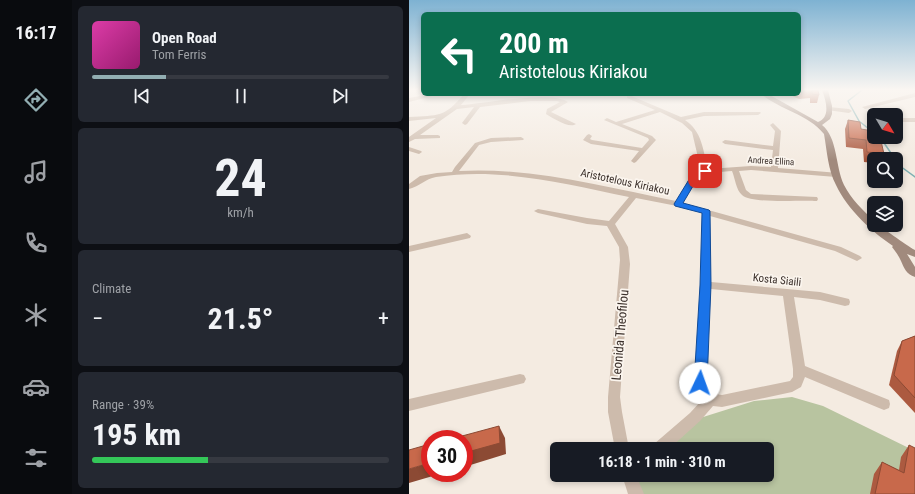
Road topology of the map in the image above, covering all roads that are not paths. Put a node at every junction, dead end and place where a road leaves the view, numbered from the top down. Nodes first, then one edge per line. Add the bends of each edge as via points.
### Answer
1 (448, 113) edge
2 (473, 113) edge
3 (548, 113) edge
4 (650, 113) edge
5 (667, 113) edge
6 (756, 113) edge
7 (798, 113) edge
8 (829, 113) edge
9 (443, 116) junction
10 (680, 119) junction
11 (409, 120) edge
12 (607, 120) dead end
13 (903, 120) edge
14 (915, 120) edge
15 (465, 123) dead end
16 (618, 123) junction
17 (573, 124) dead end
18 (817, 124) junction
19 (773, 125) dead end
20 (589, 136) dead end
21 (438, 137) dead end
22 (411, 138) edge
23 (521, 139) dead end
24 (725, 142) dead end
25 (776, 148) junction
26 (409, 149) edge
27 (644, 150) junction
28 (419, 152) dead end
29 (634, 161) dead end
30 (735, 169) junction
31 (774, 169) junction
32 (705, 171) junction
33 (455, 173) junction
34 (836, 175) junction
35 (409, 187) edge
36 (635, 195) junction
37 (815, 199) dead end
38 (678, 204) junction
39 (538, 211) dead end
40 (706, 211) junction
41 (611, 224) junction
42 (467, 236) dead end
43 (409, 249) edge
44 (912, 257) edge
45 (857, 258) dead end
46 (915, 273) edge
47 (705, 285) junction
48 (788, 293) junction
49 (845, 302) dead end
50 (798, 376) junction
51 (520, 379) dead end
52 (710, 400) junction
53 (884, 404) dead end
54 (409, 405) edge
55 (621, 442) edge
56 (667, 442) edge

1 - 9 street
2 - 15 street
3 - 17 street
4 - 16 street
5 - 10 street
6 - 10 street via 704,114
7 - 18 street
8 - 18 street via 828,119
9 - 11 street
9 - 22 street
10 - 32 street via 694,130
12 - 16 street
13 - 14 street
16 - 27 street via 652,138
18 - 34 street via 826,132
19 - 25 street via 778,131
20 - 27 street via 586,140 588,142
21 - 22 street
23 - 33 street via 491,140 477,144
24 - 25 street
25 - 31 street
26 - 28 street
27 - 29 street
30 - 31 street, Andrea Ellina
30 - 32 street, Andrea Ellina
30 - 37 street via 748,196
31 - 34 street, Andrea Ellina
32 - 38 street via 696,175
33 - 35 street, Aristotelous Kiriakou via 427,176
33 - 36 street, Aristotelous Kiriakou via 502,172 535,176
34 - 44 street via 843,192 863,214
36 - 38 street, Aristotelous Kiriakou
36 - 41 street
38 - 40 street, Aristotelous Kiriakou
39 - 41 street
40 - 45 street, Aristotelous Kiriakou
40 - 47 street
41 - 55 street, Leonida Theofilou via 625,253 614,397
42 - 43 street
44 - 46 street via 908,267
47 - 48 street, Kosta Siaili
47 - 52 street via 700,383 704,394
48 - 49 street, Kosta Siaili via 820,296
48 - 50 street
50 - 52 street via 792,387 722,401
50 - 53 street
51 - 54 street
52 - 56 street

